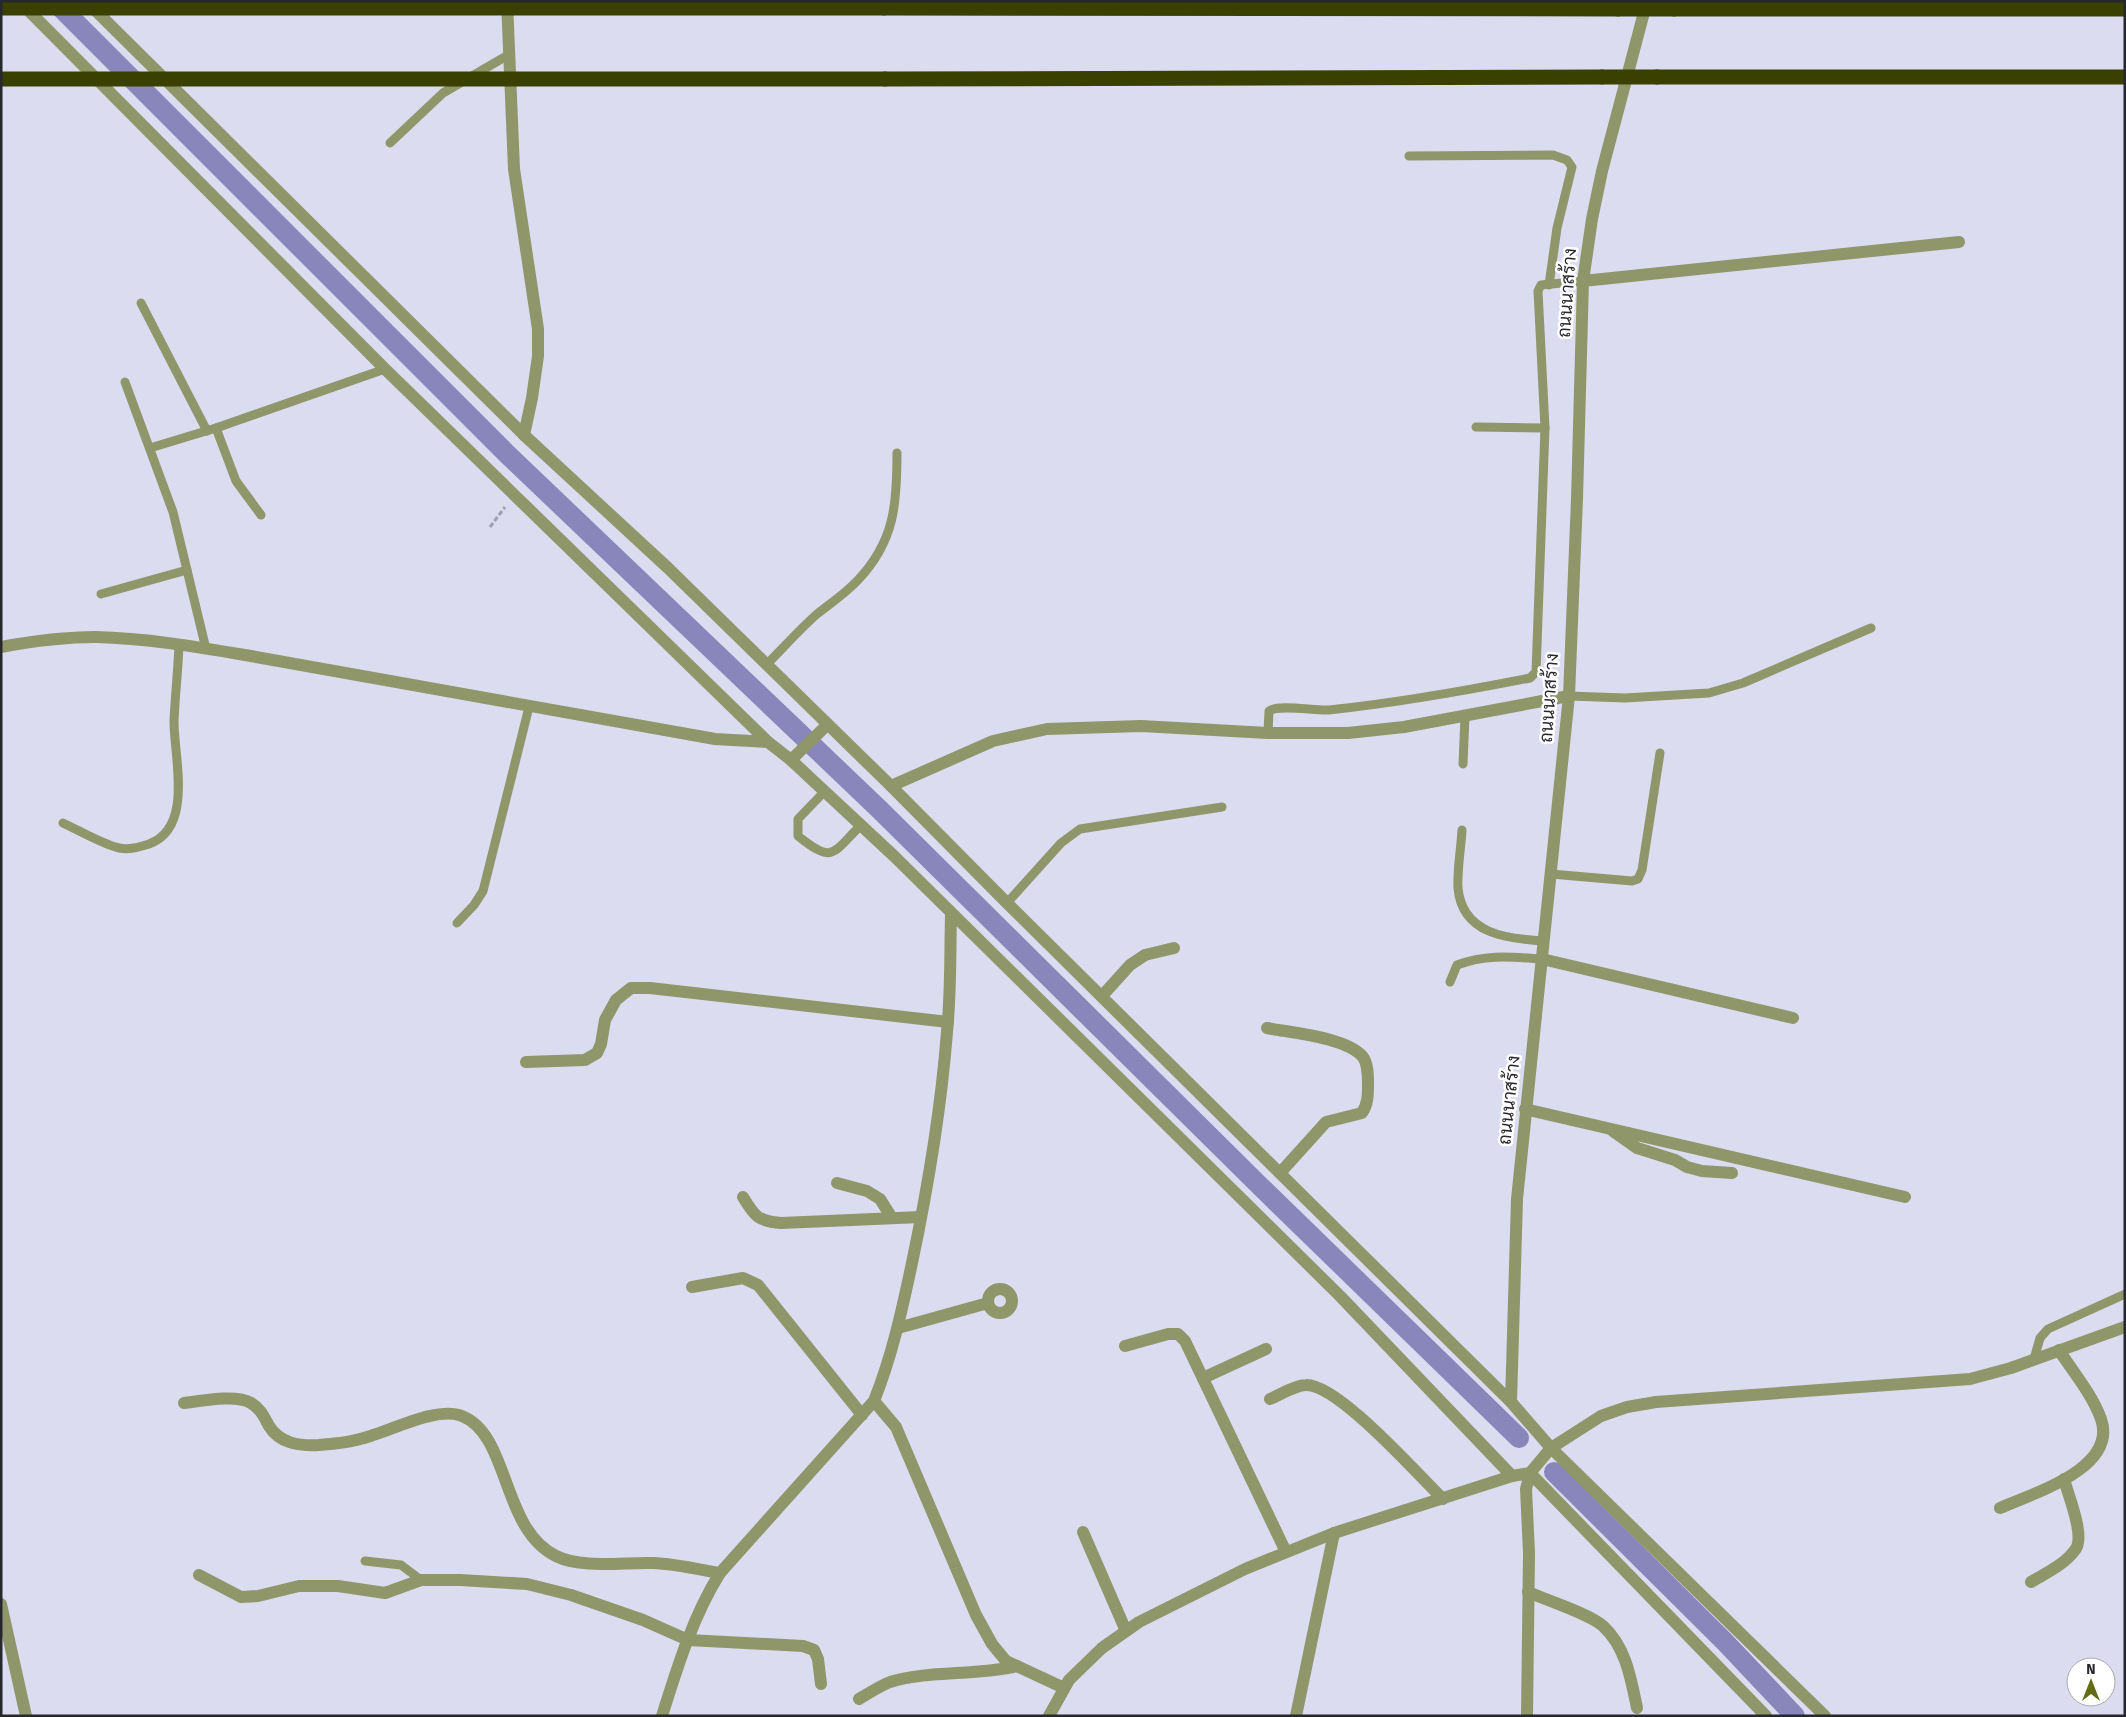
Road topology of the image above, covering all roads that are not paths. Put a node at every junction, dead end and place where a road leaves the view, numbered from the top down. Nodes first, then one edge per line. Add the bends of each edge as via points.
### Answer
1 (18, 1) edge
2 (86, 1) edge
3 (507, 1) edge
4 (1646, 1) edge
5 (1, 8) edge
6 (2125, 9) edge
7 (510, 54) junction
8 (2125, 77) edge
9 (1, 79) edge
10 (390, 144) dead end
11 (1409, 156) dead end
12 (1959, 242) dead end
13 (1583, 281) junction
14 (1548, 284) junction
15 (141, 303) dead end
16 (385, 369) junction
17 (125, 382) dead end
18 (1476, 427) dead end
19 (1545, 428) junction
20 (211, 429) junction
21 (524, 435) junction
22 (150, 448) junction
23 (897, 453) dead end
24 (261, 515) dead end
25 (187, 570) junction
26 (101, 594) dead end
27 (1871, 628) dead end
28 (179, 645) junction
29 (1, 647) edge
30 (206, 648) junction
31 (766, 665) junction
32 (1568, 696) junction
33 (529, 707) junction
34 (1465, 716) junction
35 (823, 730) junction
36 (1268, 733) junction
37 (768, 742) junction
38 (1660, 753) dead end
39 (795, 757) junction
40 (1463, 764) dead end
41 (892, 786) junction
42 (824, 792) junction
43 (1222, 807) dead end
44 (63, 823) dead end
45 (860, 826) junction
46 (1462, 830) dead end
47 (1551, 874) junction
48 (1006, 903) junction
49 (951, 914) junction
50 (457, 923) dead end
51 (1544, 941) junction
52 (1174, 948) dead end
53 (1542, 959) junction
54 (1450, 982) dead end
55 (1102, 996) junction
56 (1793, 1018) dead end
57 (948, 1022) junction
58 (1267, 1028) dead end
59 (526, 1062) dead end
60 (1525, 1109) junction
61 (1612, 1129) junction
62 (1280, 1172) junction
63 (1732, 1173) dead end
64 (837, 1183) dead end
65 (743, 1197) dead end
66 (1904, 1197) dead end
67 (921, 1217) junction
68 (892, 1218) junction
69 (692, 1287) dead end
70 (2125, 1294) edge
71 (988, 1303) dead end
72 (2125, 1327) edge
73 (898, 1328) junction
74 (1125, 1346) dead end
75 (1266, 1349) dead end
76 (2059, 1350) junction
77 (2034, 1360) junction
78 (1203, 1378) junction
79 (1270, 1399) dead end
80 (874, 1401) junction
81 (1511, 1402) junction
82 (184, 1403) dead end
83 (862, 1415) junction
84 (1551, 1448) junction
85 (1530, 1473) junction
86 (1512, 1476) junction
87 (2064, 1479) junction
88 (1442, 1499) junction
89 (2000, 1508) dead end
90 (1083, 1532) dead end
91 (1334, 1533) junction
92 (1286, 1552) junction
93 (365, 1561) dead end
94 (720, 1573) junction
95 (200, 1575) dead end
96 (421, 1580) junction
97 (2031, 1582) dead end
98 (1528, 1592) junction
99 (1, 1604) edge
100 (1126, 1631) junction
101 (688, 1640) junction
102 (1017, 1666) junction
103 (821, 1684) dead end
104 (1064, 1688) junction
105 (859, 1699) dead end
106 (1637, 1708) dead end
107 (26, 1716) edge
108 (662, 1716) edge
109 (1049, 1716) edge
110 (1296, 1716) edge
111 (1527, 1716) edge
112 (1766, 1716) edge
113 (1825, 1716) edge

1 - 16 street
2 - 21 street
3 - 7 street
4 - 13 street, ถนนนาสร้าง via 1600,180
5 - 6 highway, bridge
7 - 10 lane via 443,93
7 - 21 street via 514,170 538,328 538,356
8 - 9 highway, bridge
11 - 14 lane via 1553,155 1567,160 1572,167
12 - 13 street
13 - 14 lane
13 - 32 street, ถนนนาสร้าง
14 - 19 lane via 1538,291
15 - 20 lane
16 - 20 lane
16 - 37 street
17 - 22 lane
18 - 19 lane
19 - 36 lane via 1536,672 1530,678 1520,680 1355,707 1316,711 1275,708 1269,711
20 - 22 lane
20 - 24 lane via 236,481
21 - 31 street via 668,568
22 - 25 lane via 174,512
23 - 31 lane via 897,495 893,520 872,565
25 - 26 lane
25 - 30 lane
27 - 32 lane via 1743,683 1708,693 1625,698
28 - 29 street via 97,637 60,638
28 - 30 street
28 - 44 lane via 174,723 178,803 166,832 156,841 135,849 118,848
30 - 33 street
31 - 35 street
32 - 34 street
32 - 47 street, ถนนนาสร้าง
33 - 37 street via 715,739
33 - 50 lane via 483,891
34 - 36 street via 1348,734
34 - 40 lane
35 - 39 street
35 - 41 street
36 - 41 street via 1141,726 1048,729 993,741
37 - 39 street
38 - 47 lane via 1638,879
39 - 42 street
41 - 48 street
42 - 45 street
42 - 45 lane via 798,819 798,836 824,854 834,852
43 - 48 lane via 1080,829 1061,843
45 - 49 street
46 - 51 lane via 1458,888 1470,920 1489,932 1510,939
47 - 51 street, ถนนนาสร้าง
48 - 55 street
49 - 57 street
49 - 86 street via 1340,1296
51 - 53 street, ถนนนาสร้าง
52 - 55 street via 1145,955 1130,965
53 - 54 lane via 1475,958 1457,965
53 - 56 street
53 - 60 street, ถนนนาสร้าง
55 - 62 street
57 - 59 street via 631,988 616,1000 605,1020 597,1054 585,1060
57 - 67 street
58 - 62 street via 1340,1043 1364,1058 1368,1073 1366,1107 1362,1113 1326,1122
60 - 61 street
60 - 81 street, ถนนนาสร้าง via 1517,1198
61 - 63 street via 1637,1148 1687,1167
61 - 66 street
62 - 81 street
64 - 68 street via 867,1191 880,1199
65 - 68 street via 752,1212 764,1222
67 - 68 street
67 - 73 street
69 - 83 street via 743,1278 758,1285
70 - 77 lane via 2048,1329 2040,1338
71 - 73 street
72 - 76 street
73 - 80 street
74 - 78 street via 1178,1334 1185,1341
75 - 78 street
76 - 77 street
76 - 87 street via 2094,1406 2104,1437 2096,1455 2075,1474
77 - 84 street via 1970,1379 1656,1402 1627,1407 1601,1416
78 - 92 street
79 - 88 street via 1305,1385 1322,1388 1350,1407
80 - 83 street
80 - 102 street via 896,1427 976,1615 992,1644 1006,1660
81 - 84 street
82 - 94 street via 222,1398 250,1402 264,1414 276,1435 291,1444 304,1445 357,1440 432,1415 461,1415 476,1425 491,1445 516,1510 541,1547 573,1563 677,1564
83 - 94 street
84 - 85 street
84 - 113 street
85 - 86 street
85 - 98 street via 1526,1489
85 - 112 street
86 - 88 street
87 - 89 street
87 - 97 street via 2077,1522 2077,1549
88 - 91 street
90 - 100 street
91 - 92 street
91 - 110 street
92 - 100 street via 1245,1569
93 - 96 lane via 401,1565
94 - 101 street via 708,1591
95 - 96 street via 241,1597 300,1586 338,1586 385,1593
96 - 101 street via 527,1584 571,1595 643,1620
98 - 106 street via 1602,1625 1618,1644 1629,1670
98 - 111 street
99 - 107 street
100 - 104 street via 1102,1648
101 - 103 street via 803,1646 814,1650
101 - 108 street
102 - 104 street
102 - 105 street via 998,1671 889,1682
104 - 109 street

